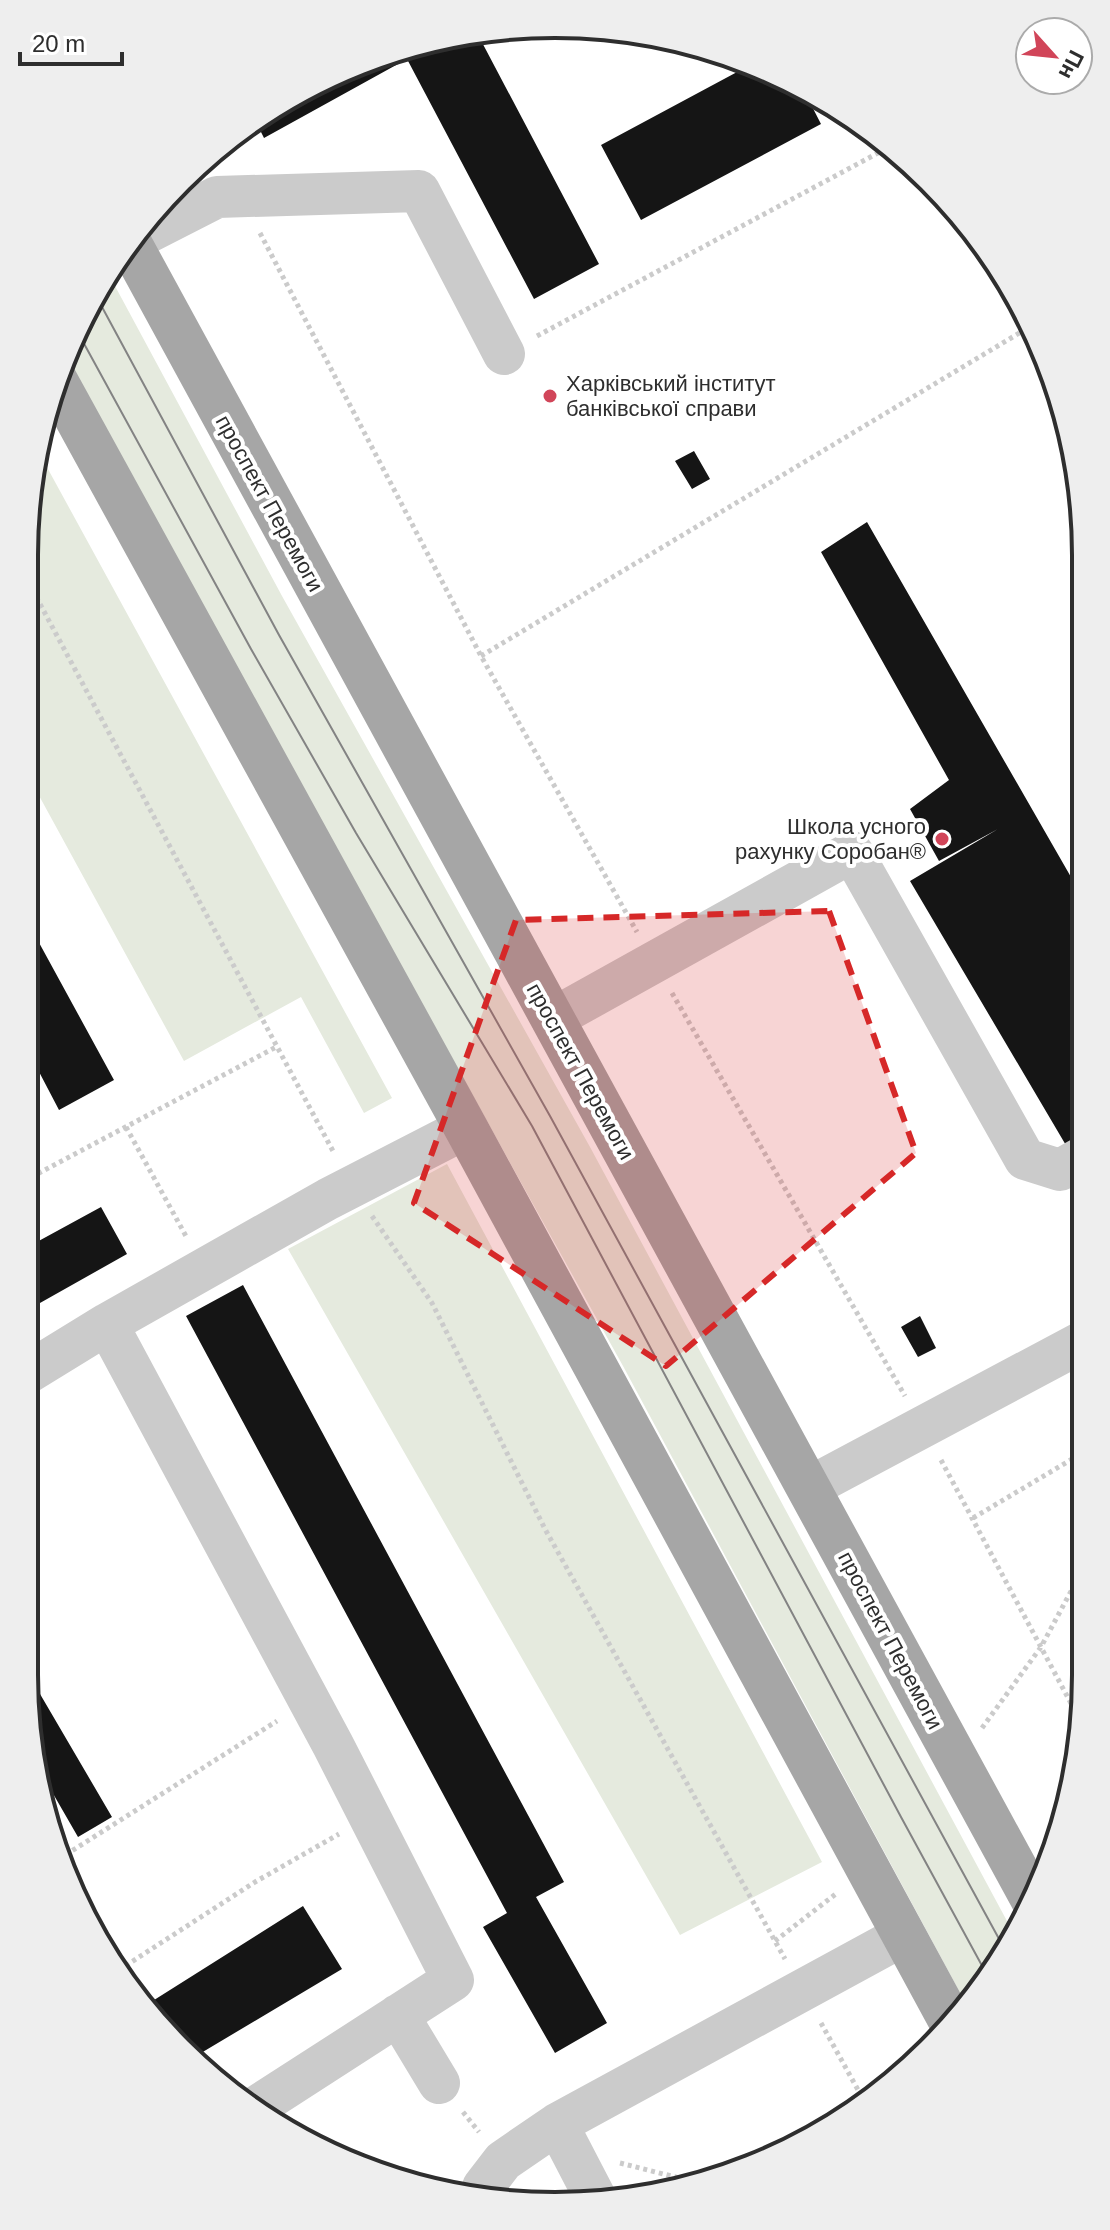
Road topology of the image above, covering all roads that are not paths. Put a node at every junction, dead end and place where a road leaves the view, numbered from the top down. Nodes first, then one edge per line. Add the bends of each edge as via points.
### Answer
1 (154, 228) edge
2 (136, 253) edge
3 (504, 354) road end
4 (63, 395) edge
5 (552, 1019) junction
6 (466, 1128) junction
7 (1072, 1163) edge
8 (107, 1324) junction
9 (1072, 1347) edge
10 (38, 1366) edge
11 (810, 1487) junction
12 (1026, 1888) edge
13 (902, 1936) junction
14 (946, 2013) edge
15 (398, 2015) junction
16 (439, 2083) road end
17 (264, 2102) edge
18 (557, 2124) junction
19 (483, 2187) edge
20 (591, 2191) edge

1 - 3 lane via 217,197 419,191
2 - 5 main road, проспект Перемоги
4 - 6 main road
5 - 7 lane via 852,852 1025,1159 1060,1170
5 - 11 main road, проспект Перемоги
6 - 8 lane
6 - 13 main road
8 - 10 lane
8 - 15 lane via 453,1980
9 - 11 lane
11 - 12 main road, проспект Перемоги
13 - 14 main road
13 - 18 lane
15 - 16 lane
15 - 17 lane
18 - 19 lane via 503,2161
18 - 20 lane

